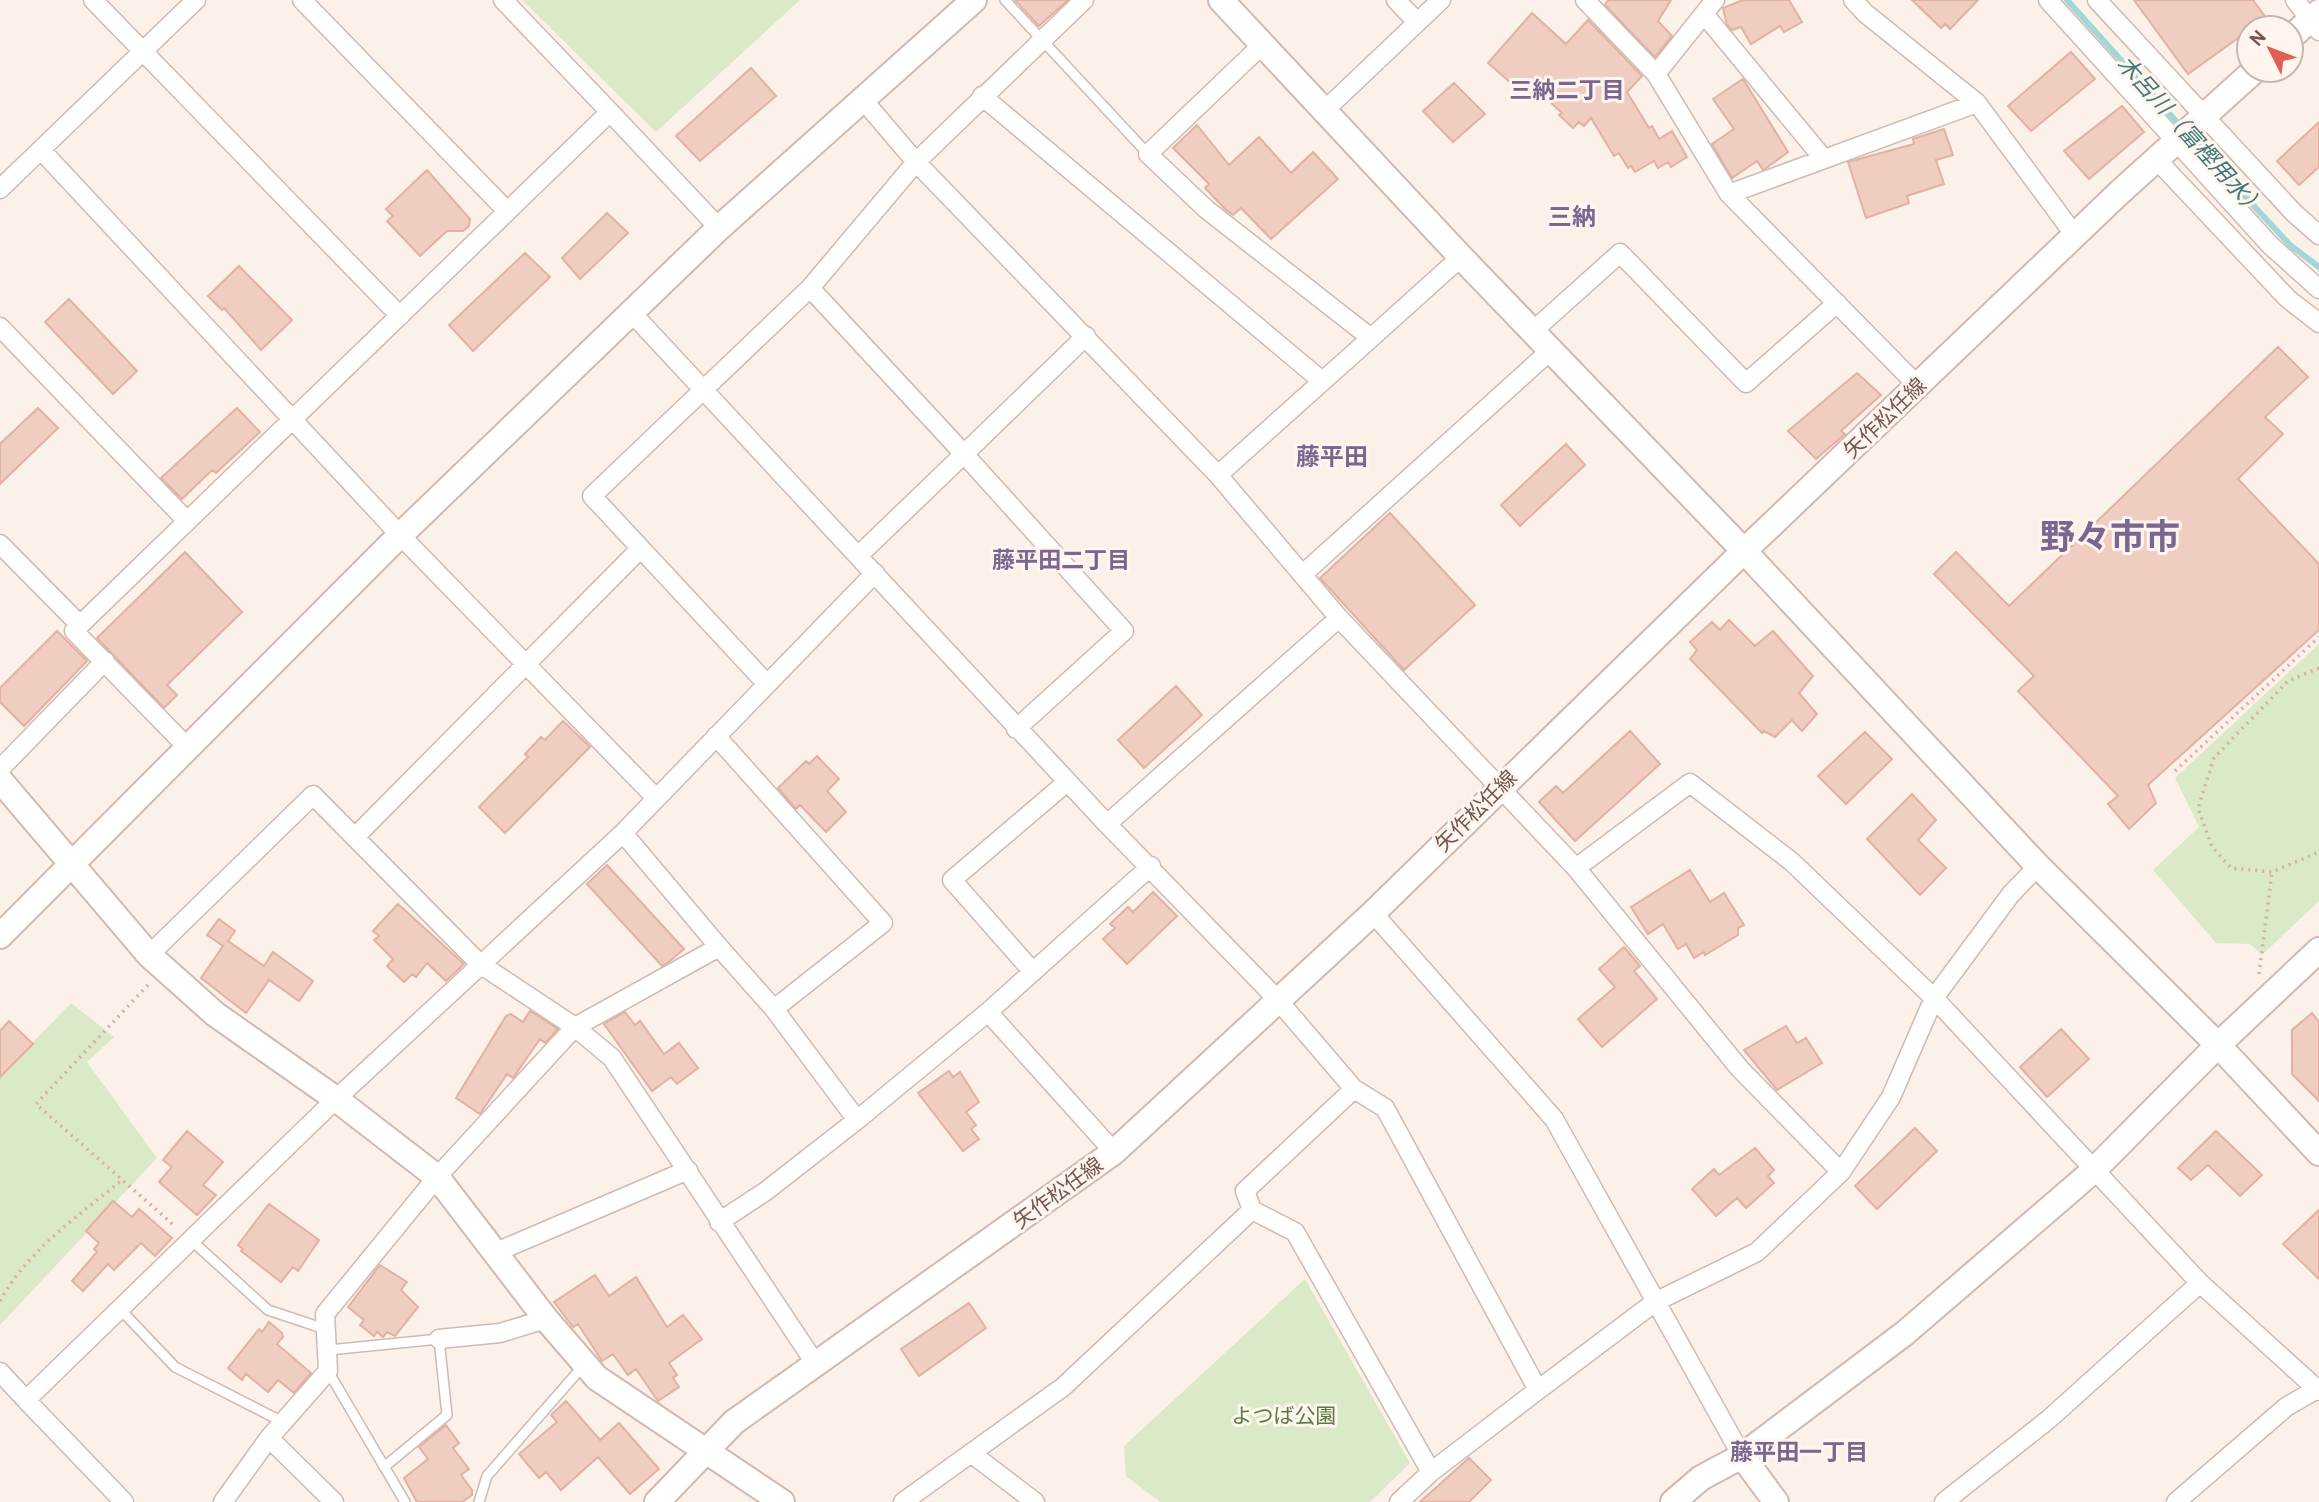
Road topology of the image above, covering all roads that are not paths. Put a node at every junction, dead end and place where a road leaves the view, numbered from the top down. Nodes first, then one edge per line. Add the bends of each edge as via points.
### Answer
1 (93, 0) edge
2 (196, 0) edge
3 (302, 0) edge
4 (503, 0) edge
5 (974, 0) edge
6 (1005, 0) edge
7 (1084, 0) edge
8 (1221, 0) edge
9 (1396, 0) edge
10 (1441, 0) edge
11 (1585, 0) edge
12 (1853, 0) edge
13 (2048, 0) edge
14 (2097, 0) edge
15 (2294, 0) edge
16 (1710, 7) edge
17 (2316, 21) edge
18 (1417, 22) junction
19 (1041, 40) junction
20 (1263, 44) junction
21 (143, 52) junction
22 (1656, 74) junction
23 (2240, 84) edge
24 (982, 96) junction
25 (864, 102) junction
26 (1977, 103) junction
27 (1324, 111) junction
28 (610, 112) junction
29 (2188, 131) junction
30 (41, 150) junction
31 (1147, 154) junction
32 (1823, 158) junction
33 (2157, 160) junction
34 (916, 162) junction
35 (0, 189) edge
36 (1728, 194) junction
37 (506, 210) junction
38 (719, 228) junction
39 (2319, 236) edge
40 (2076, 237) junction
41 (1461, 257) junction
42 (810, 288) junction
43 (2319, 289) edge
44 (1837, 303) junction
45 (631, 312) junction
46 (400, 316) junction
47 (2319, 323) edge
48 (0, 327) edge
49 (1533, 331) junction
50 (1086, 336) junction
51 (1371, 338) junction
52 (1551, 351) junction
53 (1322, 382) junction
54 (1918, 386) junction
55 (702, 389) junction
56 (293, 422) junction
57 (964, 454) junction
58 (1218, 475) junction
59 (187, 521) junction
60 (400, 536) junction
61 (0, 544) edge
62 (639, 550) junction
63 (1744, 551) junction
64 (858, 556) junction
65 (876, 573) junction
66 (1303, 573) junction
67 (1339, 618) junction
68 (80, 625) junction
69 (105, 661) junction
70 (527, 664) junction
71 (767, 684) junction
72 (1017, 729) junction
73 (716, 736) junction
74 (188, 748) junction
75 (0, 769) edge
76 (0, 780) edge
77 (1068, 782) junction
78 (1499, 787) junction
79 (656, 798) junction
80 (1107, 824) junction
81 (623, 833) junction
82 (355, 837) junction
83 (72, 865) junction
84 (1151, 866) junction
85 (2038, 866) junction
86 (1576, 868) junction
87 (1373, 913) junction
88 (0, 936) edge
89 (719, 947) junction
90 (2319, 950) edge
91 (156, 961) junction
92 (480, 964) junction
93 (1033, 972) junction
94 (1934, 998) junction
95 (1278, 999) junction
96 (774, 1009) junction
97 (988, 1012) junction
98 (575, 1027) junction
99 (2218, 1045) junction
100 (1354, 1089) junction
101 (336, 1099) junction
102 (857, 1120) junction
103 (1114, 1152) junction
104 (2319, 1153) edge
105 (688, 1170) junction
106 (2093, 1171) junction
107 (1841, 1172) junction
108 (437, 1177) junction
109 (1252, 1210) junction
110 (719, 1222) junction
111 (190, 1240) junction
112 (494, 1253) junction
113 (2200, 1283) junction
114 (1656, 1302) junction
115 (120, 1308) junction
116 (546, 1319) junction
117 (327, 1329) junction
118 (439, 1339) junction
119 (329, 1350) junction
120 (585, 1364) junction
121 (817, 1366) junction
122 (328, 1371) junction
123 (0, 1373) edge
124 (1538, 1390) junction
125 (2318, 1390) edge
126 (26, 1400) junction
127 (283, 1422) junction
128 (269, 1438) junction
129 (707, 1451) junction
130 (971, 1453) junction
131 (1742, 1456) junction
132 (384, 1467) junction
133 (1431, 1472) junction
134 (124, 1502) edge
135 (223, 1502) edge
136 (334, 1502) edge
137 (405, 1502) edge
138 (479, 1502) edge
139 (657, 1502) edge
140 (782, 1502) edge
141 (903, 1502) edge
142 (1035, 1502) edge
143 (1399, 1502) edge
144 (1673, 1502) edge
145 (1776, 1502) edge
146 (1944, 1502) edge
147 (2176, 1502) edge

1 - 21 street
2 - 21 street
3 - 37 street
4 - 28 street
5 - 25 street
6 - 19 lane
7 - 19 street
8 - 20 street
9 - 18 street
10 - 18 street
11 - 22 street
12 - 26 street
13 - 29 street
14 - 29 street
15 - 17 street
16 - 22 street
16 - 32 street
18 - 27 street
19 - 24 street
19 - 31 lane
20 - 27 street
20 - 31 street
21 - 30 street
21 - 46 street
22 - 36 street
23 - 29 street, 矢作松任線
24 - 34 street
24 - 53 street
25 - 34 street
25 - 38 street
26 - 32 street
26 - 40 street
27 - 41 street
28 - 37 street
28 - 38 street
29 - 33 street, 矢作松任線
29 - 39 street
29 - 43 street via 2278,253
30 - 35 street
30 - 56 street
31 - 51 street via 1206,209
32 - 36 street
33 - 40 street, 矢作松任線
33 - 47 street via 2288,299
34 - 42 street
34 - 50 street
36 - 44 street
37 - 46 street
38 - 45 street
40 - 54 street, 矢作松任線
41 - 49 street
41 - 51 street
42 - 55 street
42 - 57 street
44 - 49 street via 1746,383 1620,253
44 - 54 street
45 - 55 street
45 - 60 street
46 - 56 street
48 - 59 street
49 - 52 street
50 - 57 street
50 - 58 street
51 - 53 street
52 - 63 street
52 - 66 street
53 - 58 street
54 - 63 street, 矢作松任線
55 - 62 street via 593,496
55 - 64 street
56 - 59 street
56 - 60 street
57 - 64 street
57 - 72 street via 1124,631
58 - 66 street
59 - 68 street
60 - 70 street
60 - 74 street
61 - 68 street
62 - 70 street
62 - 71 street
63 - 78 street, 矢作松任線
63 - 85 street
64 - 65 street
65 - 71 street
65 - 72 street
66 - 67 street
67 - 78 street
67 - 80 street
68 - 69 street via 74,631
69 - 74 street
69 - 75 street
70 - 79 street
70 - 82 street
71 - 73 street
72 - 77 street
73 - 79 street
73 - 96 street via 883,923
74 - 83 street
76 - 83 street
77 - 80 street
77 - 93 street via 952,880
78 - 86 street
78 - 87 street, 矢作松任線
79 - 81 street
80 - 84 street
81 - 89 street
81 - 92 street
82 - 91 street via 313,795
82 - 92 street
83 - 88 street
83 - 91 street
84 - 93 street
84 - 95 street
85 - 94 street via 2011,894
85 - 99 street
86 - 94 street via 1690,783 1792,862
86 - 107 street via 1740,1069
87 - 95 street, 矢作松任線
87 - 114 street via 1554,1119
89 - 96 street
89 - 98 street
90 - 99 street
91 - 101 street via 215,1014
92 - 98 street
92 - 101 street
93 - 97 street
94 - 106 street
94 - 107 street via 1891,1097
95 - 100 street
95 - 103 street, 矢作松任線
96 - 102 street
97 - 102 street
97 - 103 street
98 - 105 street via 612,1058
98 - 108 street
99 - 104 street
99 - 106 street
100 - 109 street via 1245,1191
100 - 124 street via 1385,1108
101 - 108 street
101 - 111 street
102 - 110 street
103 - 121 street, 矢作松任線
105 - 110 street
105 - 112 street
106 - 113 street
106 - 131 street via 1905,1333
107 - 114 street via 1757,1252
108 - 112 street
108 - 117 street via 326,1314
109 - 130 street via 1063,1387
109 - 133 street via 1295,1232
110 - 121 street
111 - 115 street
111 - 117 lane via 268,1310
112 - 116 street
113 - 125 street
113 - 146 street via 2049,1419
114 - 124 street
114 - 131 street
115 - 126 street
115 - 127 lane via 175,1367
116 - 118 street via 500,1333
116 - 120 street
117 - 119 street
118 - 119 lane
118 - 132 lane via 447,1415
119 - 122 street
120 - 129 street via 597,1378
120 - 138 lane via 487,1476
121 - 129 street, 矢作松任線 via 734,1422
122 - 127 street
122 - 132 lane
123 - 126 street
124 - 133 street
125 - 147 street via 2287,1407
126 - 134 street
127 - 128 street
128 - 135 street
128 - 136 street
129 - 139 street, 矢作松任線
129 - 140 street
130 - 141 street
130 - 142 street
131 - 144 street via 1702,1478
131 - 145 street
132 - 137 lane
133 - 143 street

